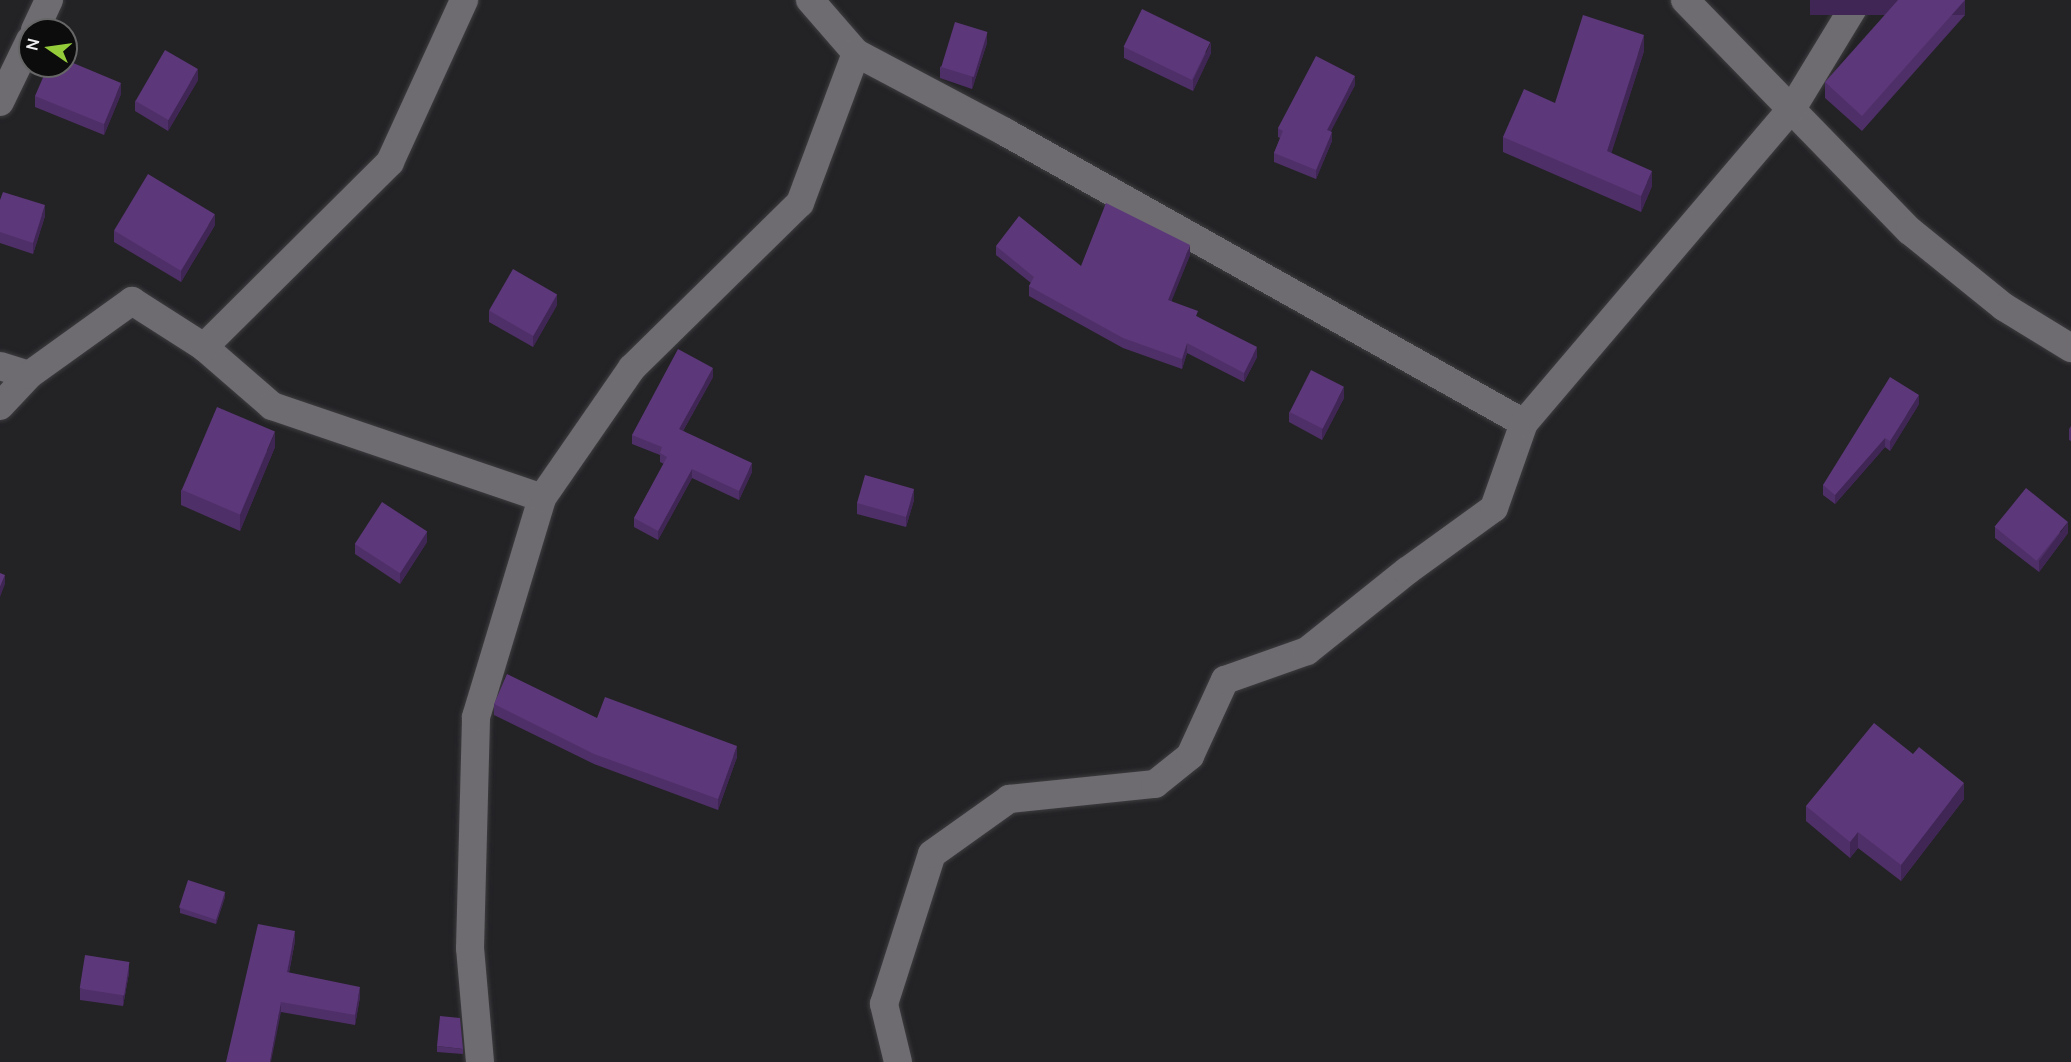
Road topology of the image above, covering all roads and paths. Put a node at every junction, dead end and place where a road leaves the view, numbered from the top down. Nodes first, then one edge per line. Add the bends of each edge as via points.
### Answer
1 (49, 0) edge
2 (464, 0) edge
3 (810, 0) edge
4 (1685, 0) edge
5 (1858, 0) edge
6 (41, 18) edge
7 (856, 53) junction
8 (18, 65) edge
9 (0, 102) edge
10 (1793, 107) junction
11 (204, 347) junction
12 (2071, 348) edge
13 (0, 366) edge
14 (29, 375) junction
15 (0, 406) edge
16 (1524, 423) junction
17 (542, 498) junction
18 (480, 1062) edge
19 (898, 1062) edge

1 - 6 street
2 - 11 street via 390,162
3 - 7 street
4 - 10 street
5 - 10 street
7 - 16 street via 1005,132
7 - 17 street via 800,203 632,368
8 - 9 street
10 - 12 street via 1910,231 2004,307
10 - 16 street
11 - 14 street via 132,301
11 - 17 street via 272,406
13 - 14 street
14 - 15 street
16 - 19 street via 1494,508 1307,651 1225,680 1190,756 1155,784 1009,799 932,854 884,1004
17 - 18 street via 476,717 470,948

